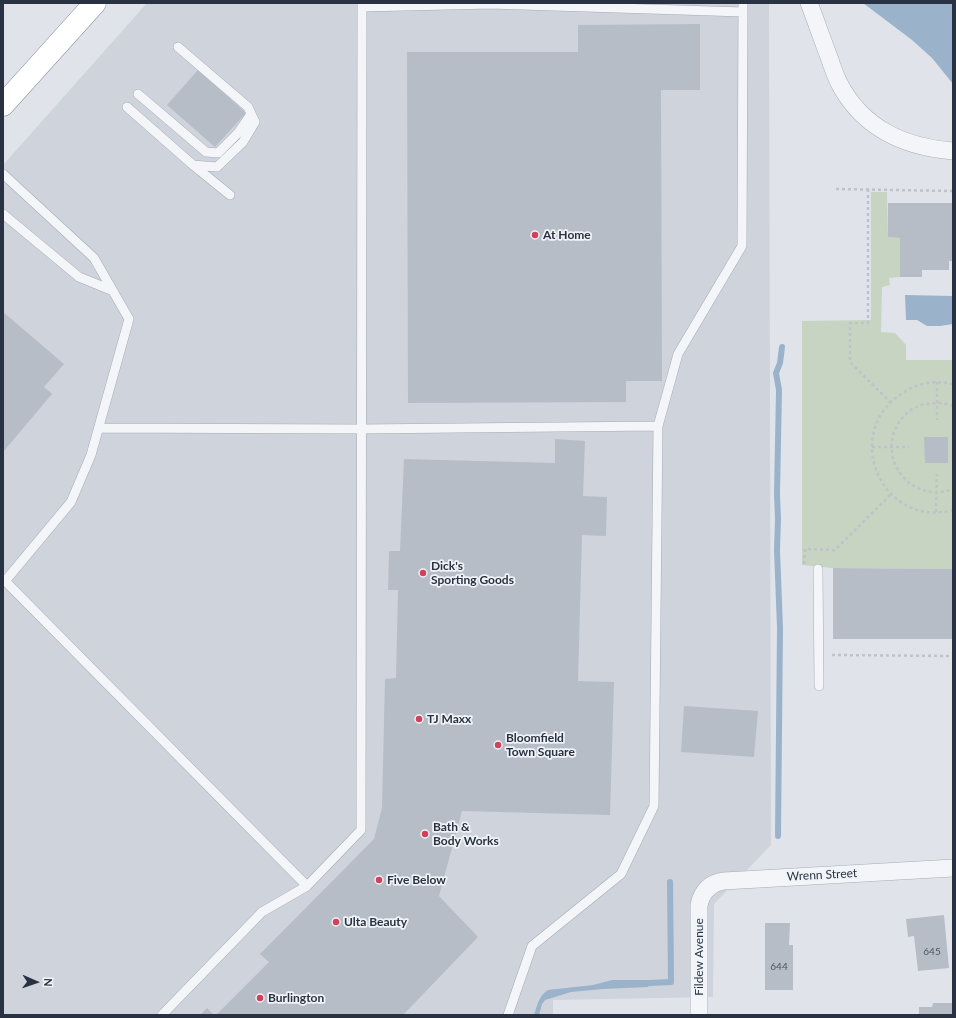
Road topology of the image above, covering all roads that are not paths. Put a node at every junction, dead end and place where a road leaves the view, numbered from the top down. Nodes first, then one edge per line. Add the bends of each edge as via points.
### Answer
1 (95, 3) edge
2 (809, 3) edge
3 (362, 5) edge
4 (743, 7) edge
5 (178, 47) dead end
6 (138, 94) dead end
7 (3, 105) edge
8 (127, 107) dead end
9 (251, 114) junction
10 (953, 152) edge
11 (193, 165) junction
12 (3, 174) edge
13 (230, 195) dead end
14 (3, 214) edge
15 (111, 290) junction
16 (658, 426) junction
17 (99, 428) junction
18 (362, 429) junction
19 (818, 569) dead end
20 (4, 580) edge
21 (819, 686) dead end
22 (953, 868) edge
23 (307, 886) junction
24 (700, 900) joint
25 (162, 1015) edge
26 (508, 1015) edge
27 (699, 1015) edge

1 - 7 highway
2 - 10 street via 838,83 856,109 871,123 890,135 933,150
3 - 4 lane
3 - 18 lane
4 - 16 lane via 742,246 678,354
5 - 9 lane via 248,107
6 - 9 lane via 206,152 218,153
8 - 11 lane
9 - 11 lane via 255,122 243,142 217,167
11 - 13 lane
12 - 15 lane via 94,258
14 - 15 lane via 79,277
15 - 17 lane via 129,319
16 - 18 lane
16 - 26 lane via 654,806 621,874 532,946
17 - 18 lane
17 - 20 lane via 91,455 71,502
18 - 23 lane via 361,830
19 - 21 lane
20 - 23 lane
22 - 24 street, Wrenn Street via 724,881 711,885
23 - 25 lane via 262,912
24 - 27 street, Fildew Avenue

